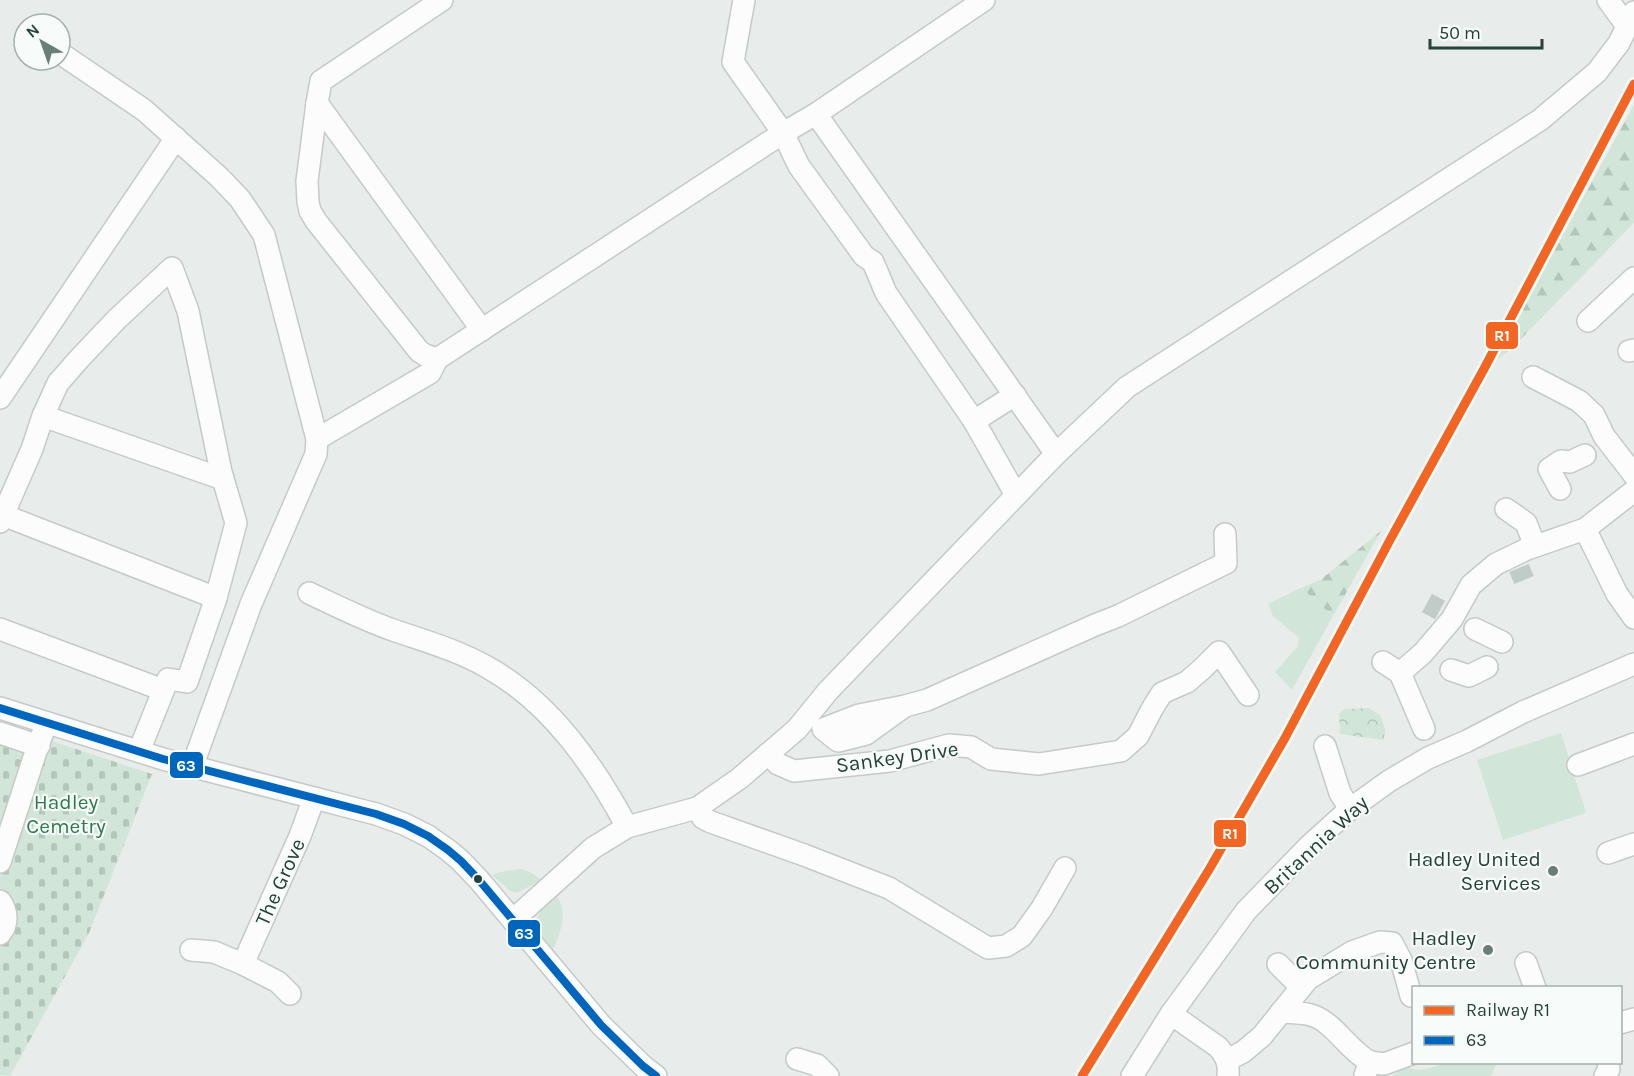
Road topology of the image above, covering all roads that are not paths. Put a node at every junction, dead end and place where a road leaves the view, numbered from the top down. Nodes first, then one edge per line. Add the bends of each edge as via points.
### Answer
1 (442, 0) edge
2 (744, 0) edge
3 (984, 0) edge
4 (1608, 0) edge
5 (1631, 19) edge
6 (72, 61) edge
7 (317, 103) junction
8 (816, 114) junction
9 (783, 134) junction
10 (176, 138) junction
11 (1634, 278) edge
12 (1588, 321) dead end
13 (482, 330) junction
14 (437, 359) junction
15 (1533, 377) dead end
16 (1015, 395) junction
17 (0, 398) edge
18 (43, 416) junction
19 (974, 421) junction
20 (317, 439) junction
21 (1596, 448) junction
22 (1056, 454) junction
23 (1634, 476) edge
24 (223, 479) junction
25 (1560, 489) dead end
26 (1634, 491) edge
27 (1017, 495) junction
28 (1506, 508) dead end
29 (1, 519) edge
30 (1585, 529) junction
31 (1225, 534) dead end
32 (1535, 546) junction
33 (309, 593) dead end
34 (216, 598) junction
35 (1634, 618) edge
36 (1457, 620) junction
37 (0, 628) edge
38 (1502, 642) dead end
39 (1437, 662) junction
40 (1634, 664) edge
41 (1486, 667) dead end
42 (163, 690) junction
43 (1248, 695) dead end
44 (0, 708) edge
45 (47, 723) junction
46 (1424, 729) dead end
47 (792, 732) junction
48 (0, 734) edge
49 (1634, 744) edge
50 (1325, 746) dead end
51 (39, 747) junction
52 (139, 751) junction
53 (768, 753) junction
54 (1578, 765) dead end
55 (192, 767) junction
56 (314, 798) junction
57 (697, 808) junction
58 (1350, 809) junction
59 (627, 828) junction
60 (1634, 843) edge
61 (1608, 853) dead end
62 (0, 862) edge
63 (1065, 868) dead end
64 (0, 901) edge
65 (513, 920) junction
66 (0, 934) edge
67 (191, 950) dead end
68 (1526, 963) dead end
69 (243, 964) junction
70 (1278, 964) dead end
71 (1534, 986) edge
72 (1298, 991) junction
73 (290, 994) dead end
74 (1411, 996) dead end
75 (1281, 1012) junction
76 (1171, 1014) junction
77 (1412, 1053) edge
78 (797, 1059) dead end
79 (1227, 1068) edge
80 (1367, 1069) edge
81 (656, 1076) edge
82 (828, 1076) edge
83 (1132, 1076) edge

1 - 7 street via 321,81
2 - 9 street via 733,62
3 - 8 street
4 - 5 street
5 - 22 street via 1597,72 1540,120 1127,387
6 - 10 street via 144,110
7 - 13 street
7 - 14 street via 308,181 310,211 419,351
8 - 9 street
8 - 16 street
9 - 13 street
9 - 19 street via 799,166 864,256 873,262 886,293
10 - 17 street
10 - 20 street via 240,200 264,235
11 - 12 street via 1609,311
13 - 14 street
14 - 20 street via 430,373
15 - 21 street via 1579,401 1594,415
16 - 19 street
16 - 22 street
18 - 24 street
18 - 24 street via 58,383 117,319 172,268 188,311
18 - 29 street
19 - 27 street
20 - 55 street via 316,454 251,604
21 - 23 street
21 - 25 street via 1549,469
22 - 27 street
24 - 34 street via 236,523
26 - 30 street
27 - 47 street
28 - 32 street via 1526,523
29 - 34 street
30 - 32 street
30 - 35 street via 1617,594
31 - 47 street via 1226,563 1118,616 927,700 905,706 866,734 838,741 823,729
32 - 36 street via 1516,562 1496,564 1471,585
33 - 59 street via 382,626 461,654 530,696 585,758
34 - 42 street via 187,682 168,679
36 - 38 street
36 - 39 street
37 - 42 street
39 - 41 street via 1469,676
39 - 46 street via 1391,667
40 - 58 street, Britannia Way via 1428,758
42 - 52 street
43 - 53 street, Sankey Drive via 1219,652 1186,682 1162,693 1138,736 1121,751 1040,764 991,759 971,747 949,745 890,761 794,771 778,764
44 - 45 street
45 - 51 street
45 - 52 street
47 - 53 street
48 - 51 street
49 - 54 street
50 - 58 street via 1340,793
51 - 62 street
52 - 55 street
53 - 57 street
55 - 56 street
56 - 65 street via 376,814 428,836 461,861
56 - 69 street, The Grove
57 - 59 street
57 - 63 street via 711,822 889,888 988,948 1006,946 1022,936
58 - 76 street, Britannia Way via 1246,911
59 - 65 street via 593,848
60 - 61 street
64 - 66 street via 6,922
65 - 81 street via 601,1025
67 - 69 street via 214,951
68 - 71 street
69 - 73 street via 278,982
70 - 72 street
72 - 74 street via 1308,979 1352,952 1380,942 1392,943
72 - 75 street
75 - 79 street
75 - 80 street via 1317,1017 1337,1033
76 - 79 street via 1218,1047
76 - 83 street, Britannia Way
77 - 80 street
78 - 82 street via 817,1065

